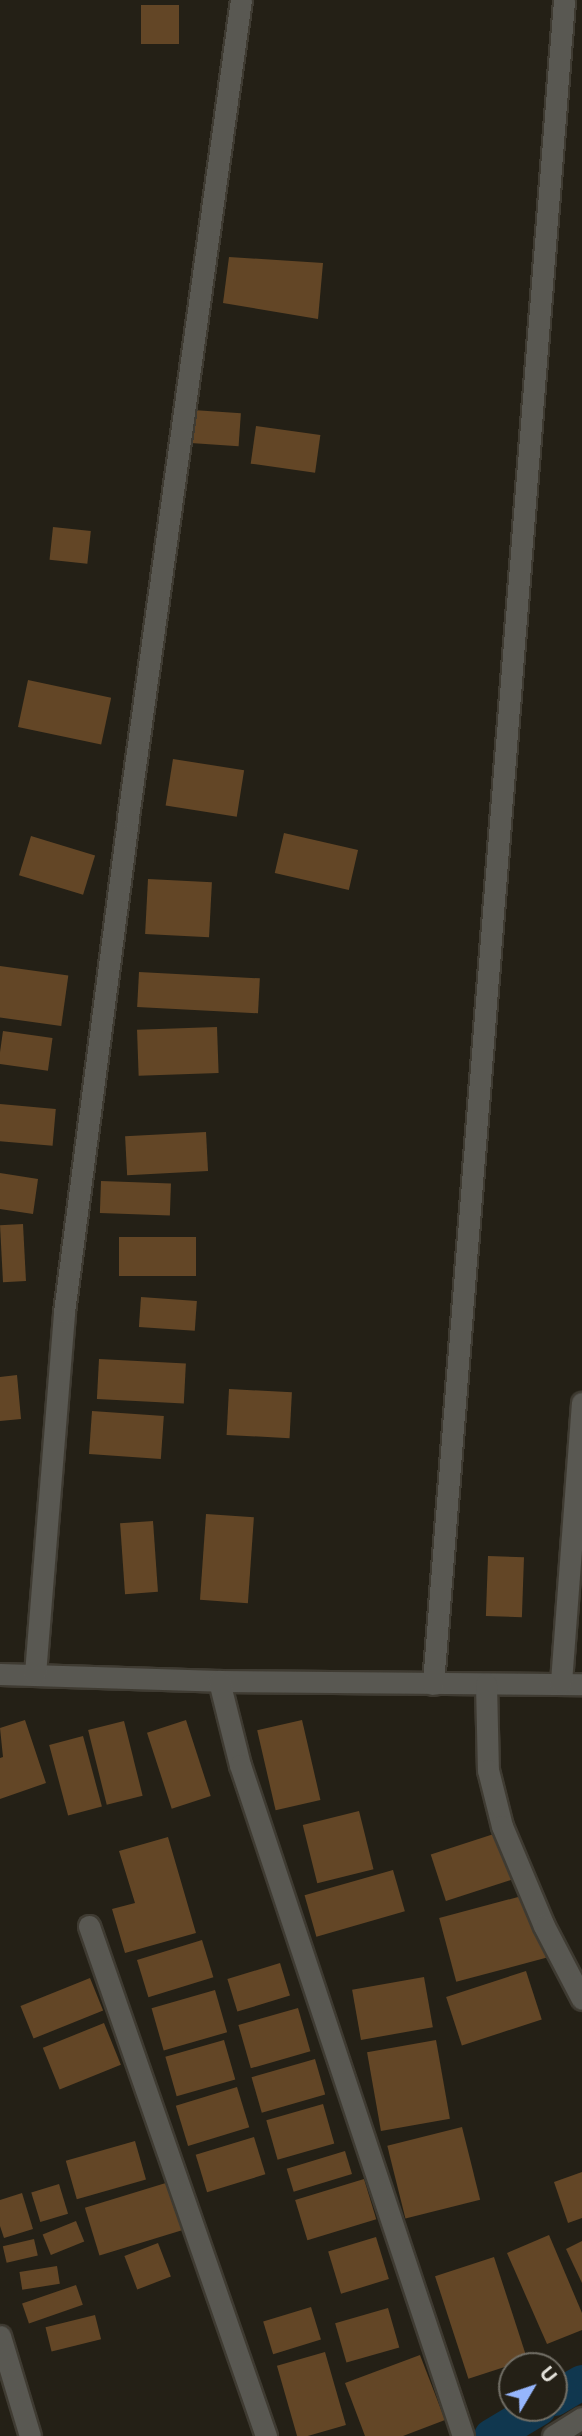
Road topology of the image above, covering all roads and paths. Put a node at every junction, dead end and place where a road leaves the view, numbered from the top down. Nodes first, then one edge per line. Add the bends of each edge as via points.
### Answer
1 (242, 0) edge
2 (564, 0) edge
3 (582, 1402) edge
4 (0, 1674) edge
5 (35, 1674) junction
6 (219, 1681) junction
7 (571, 1683) edge
8 (433, 1684) junction
9 (486, 1684) junction
10 (89, 1926) dead end
11 (582, 1999) edge
12 (0, 2336) edge
13 (582, 2418) edge
14 (461, 2432) edge
15 (30, 2436) edge
16 (266, 2436) edge
17 (553, 2436) edge

1 - 5 street via 64,1312
2 - 8 street
3 - 7 street
4 - 5 street
5 - 6 street
6 - 8 street
6 - 14 street via 240,1765
7 - 9 street
8 - 9 street
9 - 11 street via 488,1770 502,1826 544,1926
10 - 16 street
12 - 15 street
13 - 17 street

